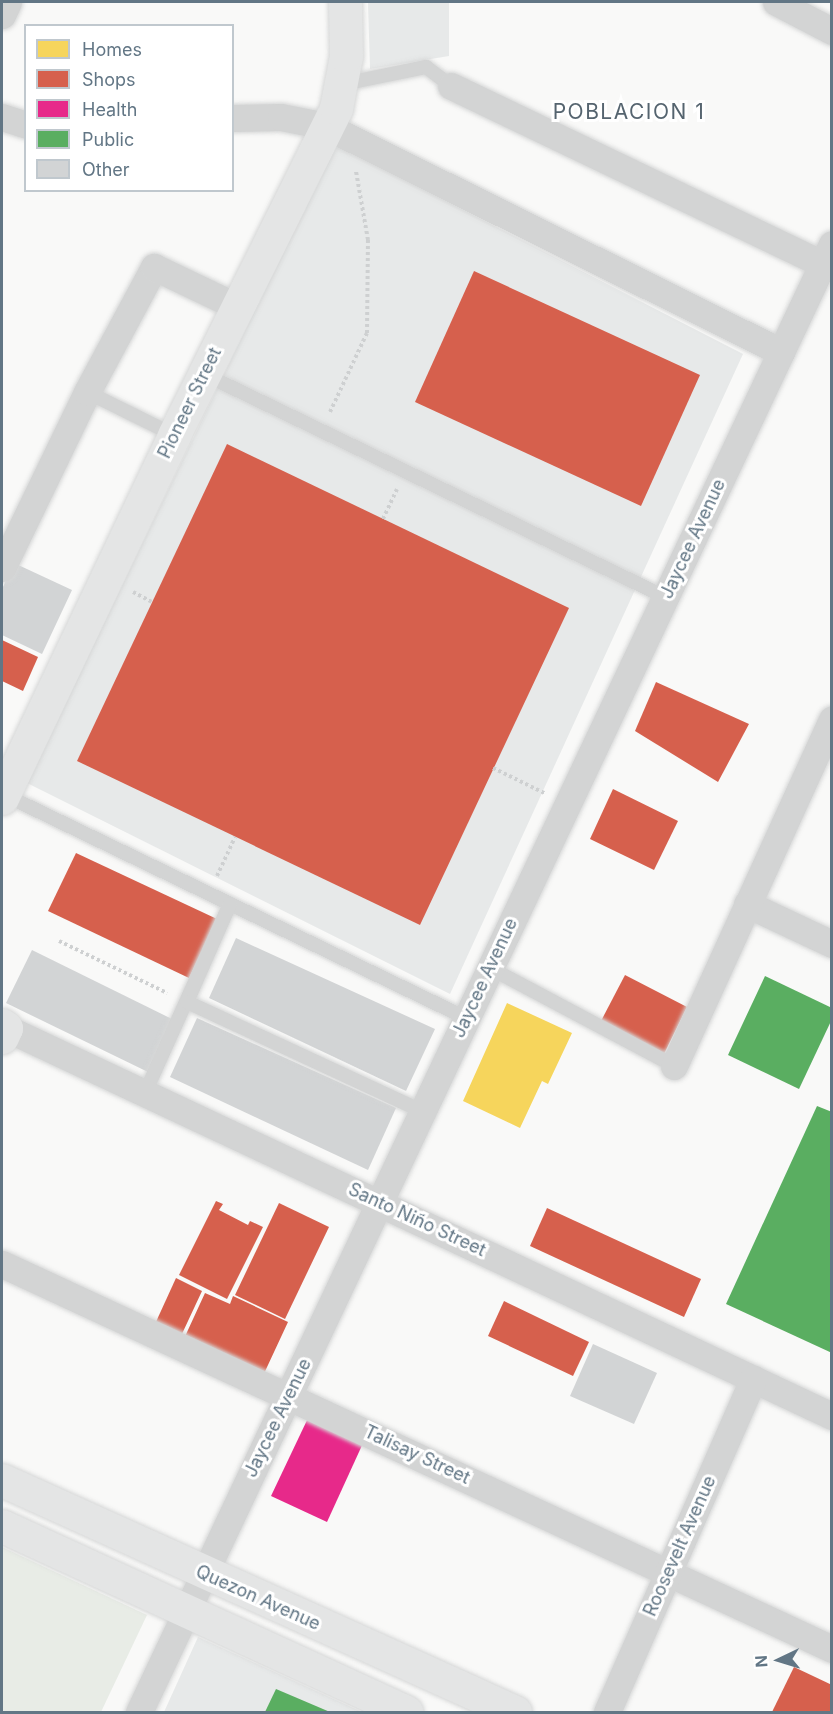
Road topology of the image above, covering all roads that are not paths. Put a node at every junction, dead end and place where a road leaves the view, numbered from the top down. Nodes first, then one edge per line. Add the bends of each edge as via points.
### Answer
1 (8, 2) edge
2 (345, 2) edge
3 (776, 2) edge
4 (2, 15) edge
5 (831, 31) edge
6 (343, 84) junction
7 (451, 86) joint
8 (2, 117) edge
9 (234, 118) edge
10 (24, 124) edge
11 (339, 133) junction
12 (827, 254) edge
13 (238, 307) junction
14 (781, 352) junction
15 (204, 374) junction
16 (87, 392) junction
17 (174, 435) junction
18 (2, 568) edge
19 (665, 597) junction
20 (831, 719) edge
21 (2, 796) edge
22 (230, 904) junction
23 (747, 904) junction
24 (831, 944) edge
25 (490, 968) junction
26 (466, 1018) junction
27 (3, 1030) edge
28 (674, 1066) joint
29 (145, 1093) junction
30 (422, 1111) junction
31 (379, 1202) junction
32 (2, 1264) edge
33 (753, 1379) junction
34 (289, 1395) junction
35 (831, 1416) edge
36 (2, 1480) edge
37 (2, 1526) edge
38 (667, 1572) junction
39 (203, 1573) junction
40 (187, 1609) junction
41 (831, 1649) edge
42 (139, 1713) edge
43 (406, 1713) edge
44 (515, 1713) edge
45 (607, 1713) edge

1 - 4 street
2 - 6 main road, Pioneer Street
3 - 5 street
6 - 7 lane via 426,67
6 - 11 main road, Pioneer Street
7 - 12 street
8 - 10 street
9 - 11 street via 281,117
11 - 13 main road, Pioneer Street
11 - 14 street
12 - 14 street, Jaycee Avenue
13 - 15 main road, Pioneer Street
13 - 16 street via 154,267
14 - 19 street, Jaycee Avenue
15 - 17 main road, Pioneer Street
15 - 19 lane
16 - 17 lane
16 - 18 street
17 - 21 main road, Pioneer Street
19 - 25 street, Jaycee Avenue
20 - 23 street
21 - 22 lane
22 - 26 lane
22 - 29 lane
22 - 30 lane via 187,1002
23 - 24 street
23 - 28 street
25 - 26 street, Jaycee Avenue
25 - 28 lane
26 - 30 street, Jaycee Avenue
27 - 29 street, Santo Niño Street
29 - 31 street, Santo Niño Street
30 - 31 street, Jaycee Avenue
31 - 33 street, Santo Niño Street
31 - 34 street, Jaycee Avenue
32 - 34 street, Talisay Street
33 - 35 street, Santo Niño Street
33 - 38 street, Roosevelt Avenue
34 - 38 street, Talisay Street
34 - 39 street, Jaycee Avenue
36 - 39 main road, Quezon Avenue
37 - 40 main road
38 - 41 street, Talisay Street
38 - 45 street, Roosevelt Avenue
39 - 40 street, Jaycee Avenue
39 - 44 main road, Quezon Avenue
40 - 42 street, Jaycee Avenue
40 - 43 main road

